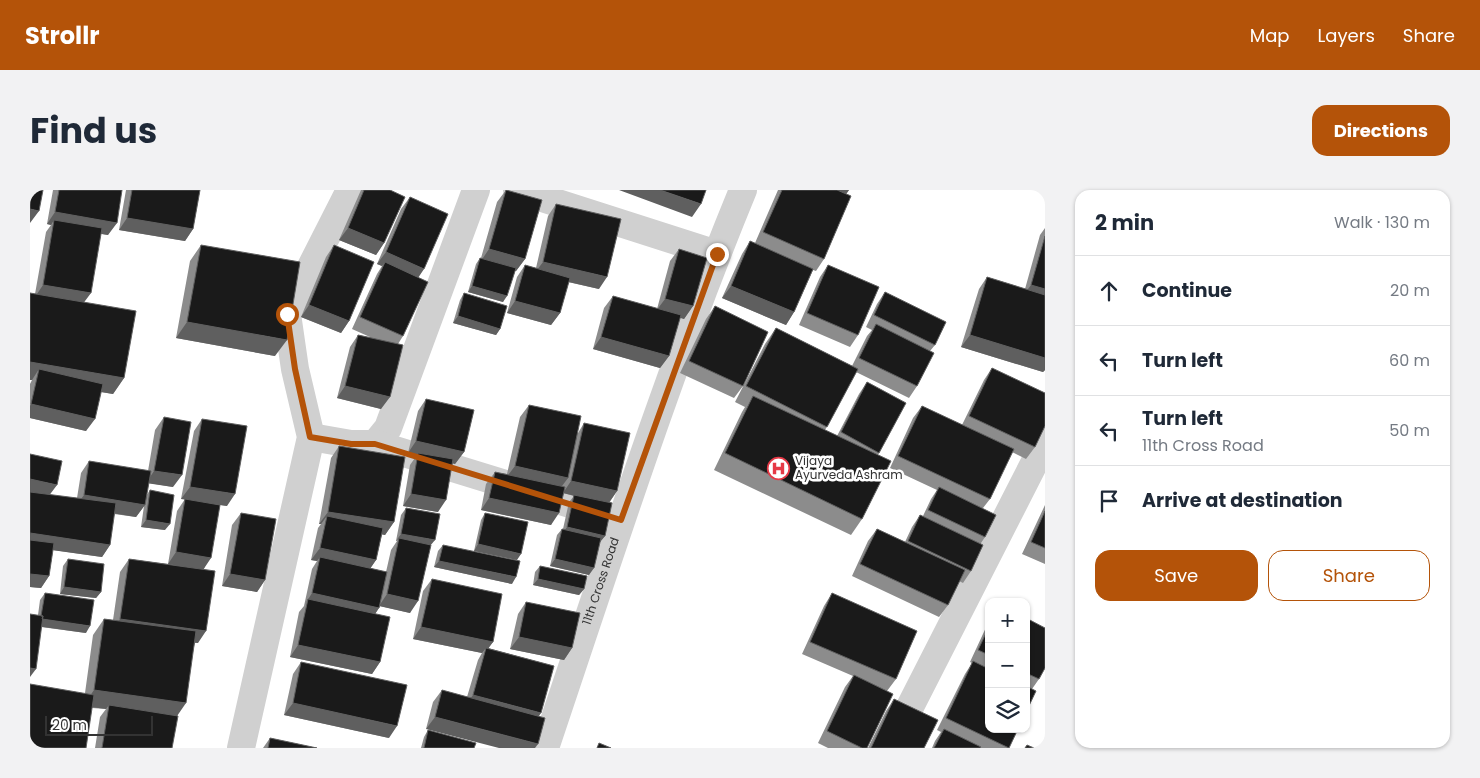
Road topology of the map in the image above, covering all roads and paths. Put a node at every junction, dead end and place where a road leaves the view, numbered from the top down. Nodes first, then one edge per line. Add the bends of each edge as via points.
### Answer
1 (350, 190) edge
2 (476, 190) edge
3 (517, 190) edge
4 (743, 190) edge
5 (717, 254) junction
6 (310, 437) junction
7 (1045, 442) edge
8 (375, 444) junction
9 (621, 520) junction
10 (241, 748) edge
11 (545, 748) edge
12 (889, 748) edge

1 - 6 street via 287,314
2 - 8 street via 388,428
3 - 5 street
4 - 5 street, 11th Cross Road
5 - 9 street, 11th Cross Road
6 - 8 street via 351,444
6 - 10 street
7 - 12 street
8 - 9 street
9 - 11 street, 11th Cross Road

